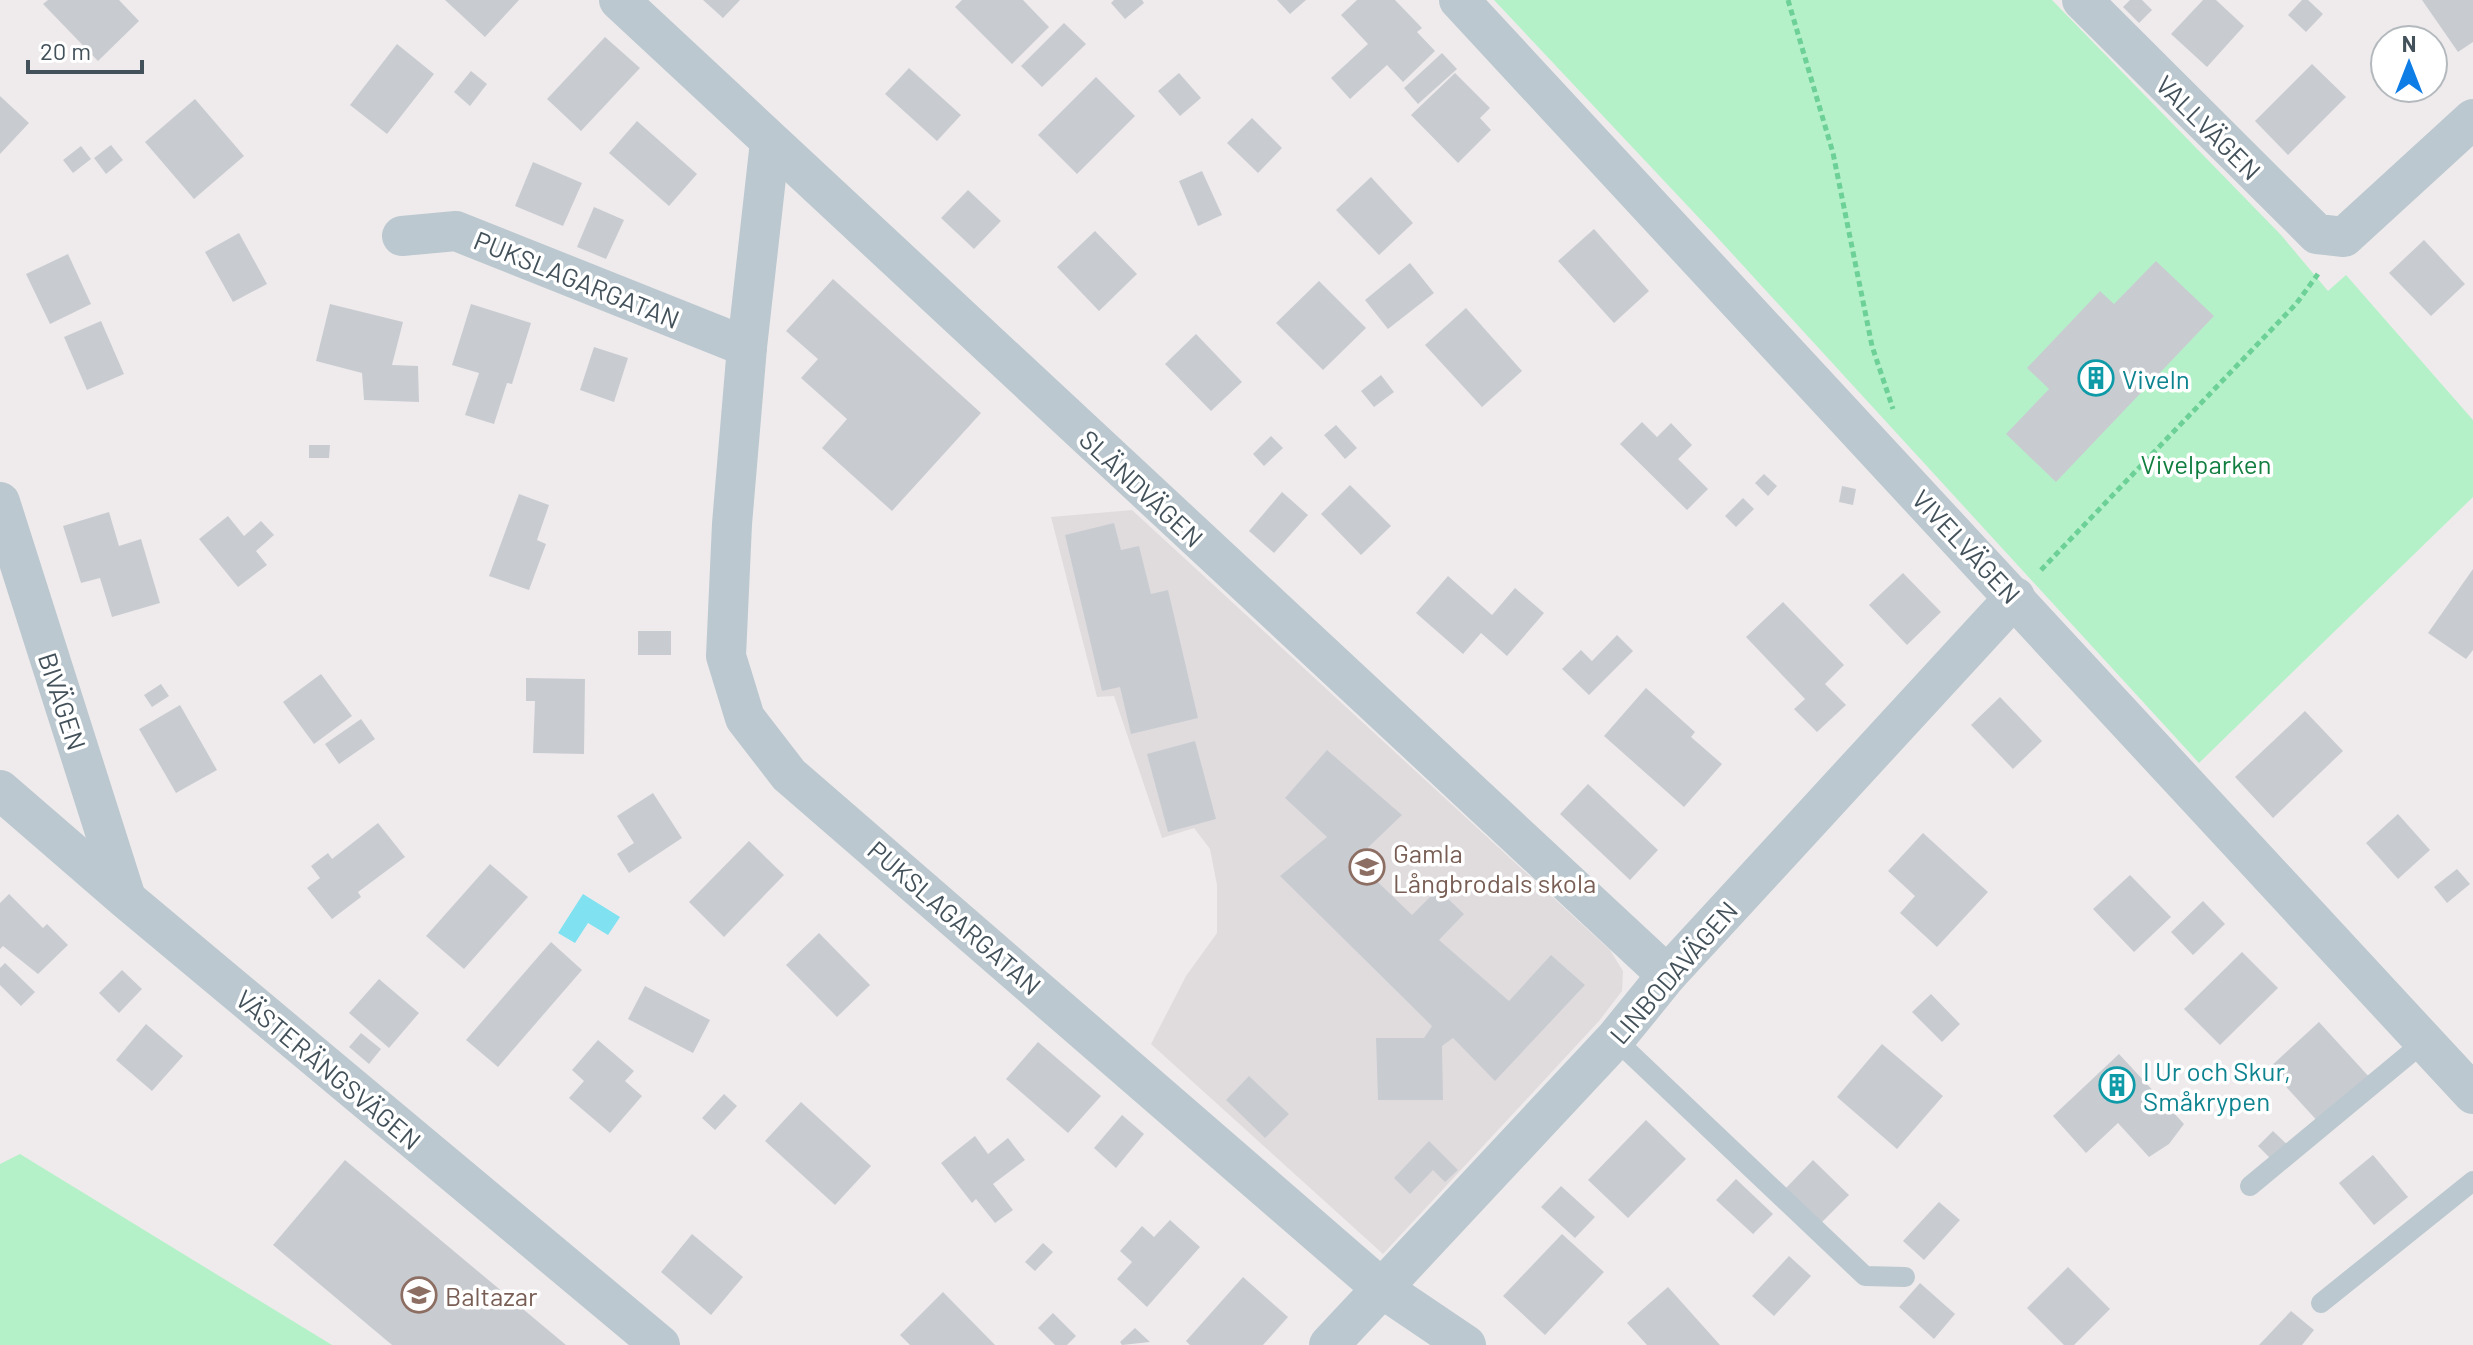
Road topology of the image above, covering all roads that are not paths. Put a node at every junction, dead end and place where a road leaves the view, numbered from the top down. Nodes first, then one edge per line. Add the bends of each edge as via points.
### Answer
1 (619, 0) edge
2 (1459, 0) edge
3 (2082, 0) edge
4 (2473, 119) edge
5 (770, 142) junction
6 (402, 236) dead end
7 (747, 347) junction
8 (0, 502) edge
9 (2015, 597) junction
10 (0, 790) edge
11 (126, 899) junction
12 (1667, 975) junction
13 (1615, 1039) junction
14 (2425, 1041) junction
15 (2473, 1094) edge
16 (2473, 1181) edge
17 (2250, 1186) dead end
18 (1905, 1277) dead end
19 (1380, 1287) junction
20 (2321, 1303) dead end
21 (660, 1345) edge
22 (1329, 1345) edge
23 (1466, 1345) edge

1 - 5 street, SLÄNDVÄGEN
2 - 9 street, VIVELVÄGEN
3 - 4 street, VALLVÄGEN via 2317,234 2344,237
5 - 7 street, PUKSLAGARGATAN
5 - 12 street, SLÄNDVÄGEN
6 - 7 street, PUKSLAGARGATAN via 456,231
7 - 19 street, PUKSLAGARGATAN via 726,656 745,718 789,775
8 - 11 street, BIVÄGEN
9 - 12 street, LINBODAVÄGEN
9 - 14 street, VIVELVÄGEN
10 - 11 street, VÄSTERÄNGSVÄGEN
11 - 21 street, VÄSTERÄNGSVÄGEN
12 - 13 street, LINBODAVÄGEN
13 - 18 lane via 1865,1276
13 - 19 street, LINBODAVÄGEN
14 - 15 street, VIVELVÄGEN
14 - 17 lane
16 - 20 lane
19 - 22 street, LINBODAVÄGEN
19 - 23 street, PUKSLAGARGATAN

